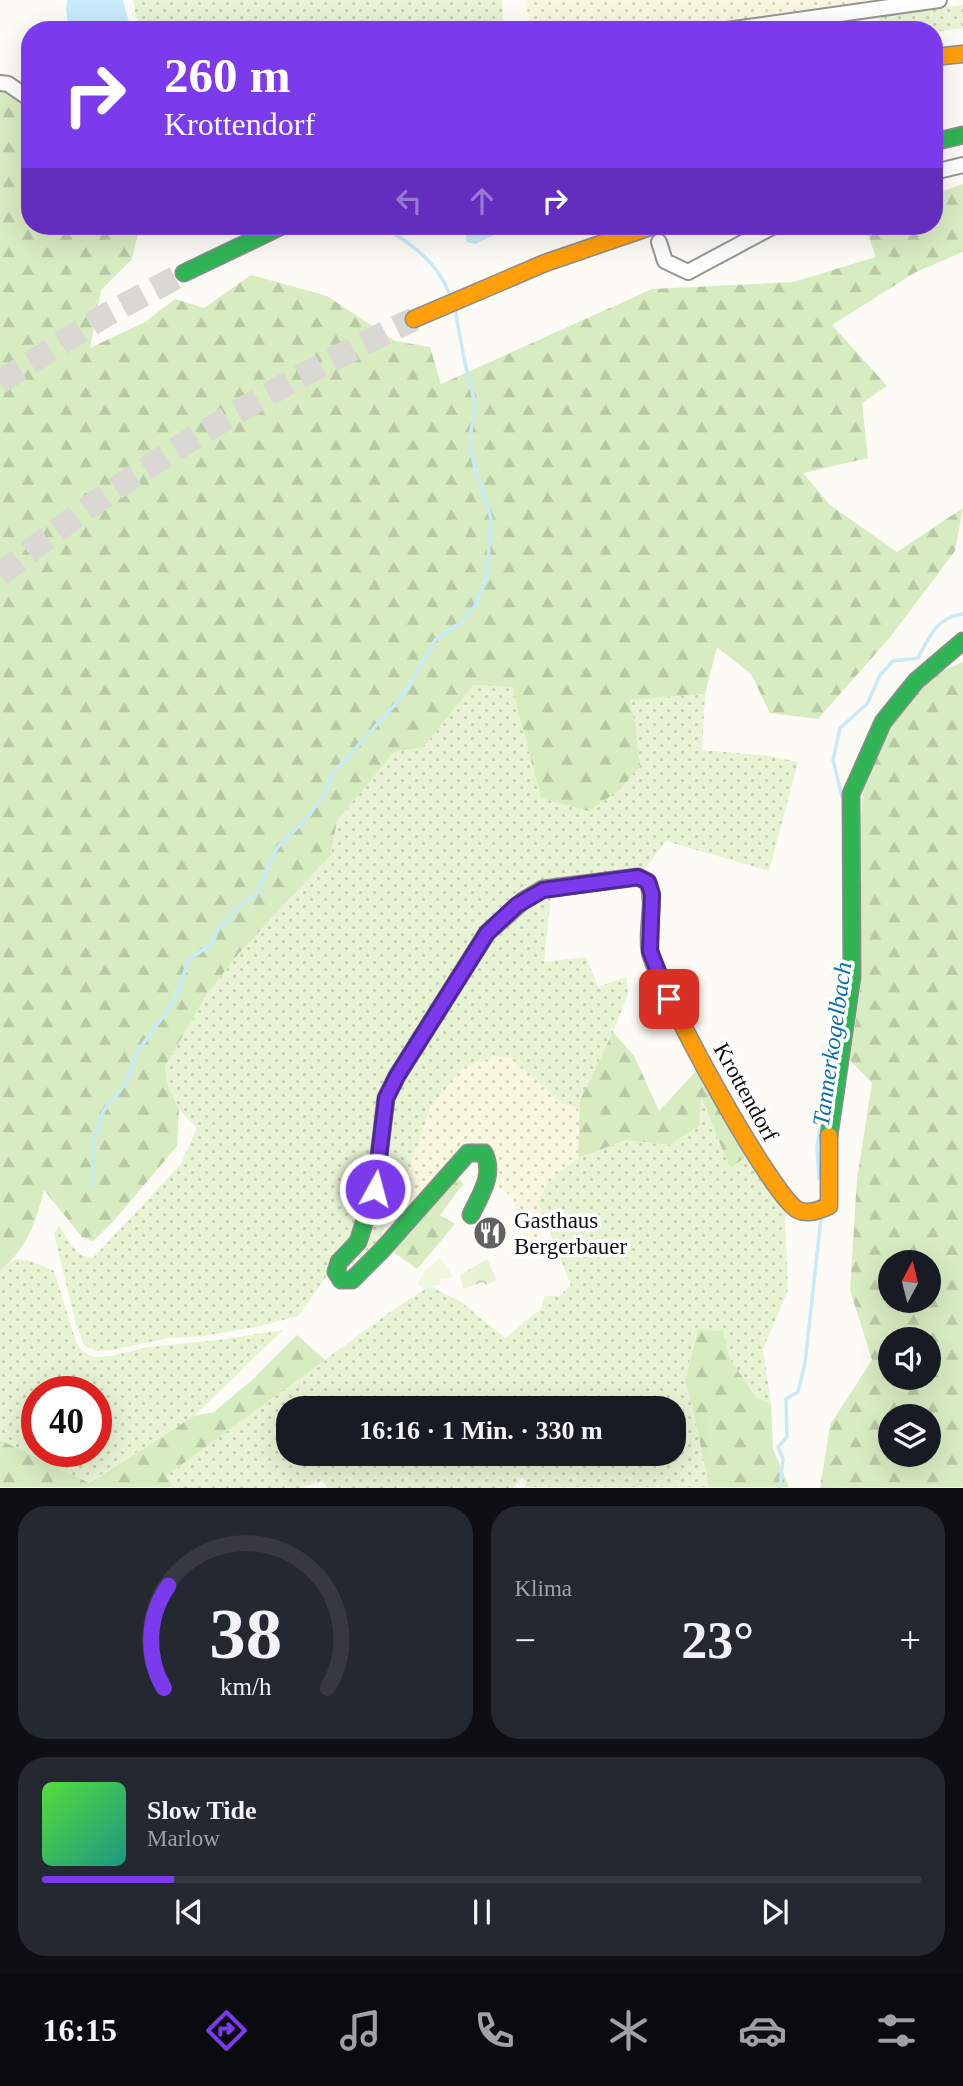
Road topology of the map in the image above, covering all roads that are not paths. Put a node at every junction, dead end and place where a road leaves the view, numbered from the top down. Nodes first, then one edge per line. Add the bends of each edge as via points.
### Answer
1 (939, 0) edge
2 (791, 21) edge
3 (963, 54) edge
4 (943, 56) edge
5 (0, 83) edge
6 (21, 93) edge
7 (963, 135) edge
8 (943, 140) edge
9 (963, 164) edge
10 (943, 170) edge
11 (263, 235) edge
12 (627, 235) edge
13 (757, 235) edge
14 (659, 242) dead end
15 (184, 273) tunnel mouth
16 (414, 319) tunnel mouth
17 (963, 641) edge
18 (471, 1215) dead end

1 - 2 street
3 - 4 main road
5 - 6 street
7 - 8 main road
9 - 10 street
11 - 15 main road
12 - 16 main road via 545,263
13 - 14 street via 688,272 665,261
17 - 18 main road, Krottendorf via 916,681 883,722 851,794 852,976 828,1139 829,1206 799,1211 760,1163 675,1010 650,951 652,894 648,882 638,877 543,890 517,905 487,933 386,1098 375,1189 358,1242 336,1272 341,1279 352,1280 468,1153 479,1151 488,1159 490,1169

